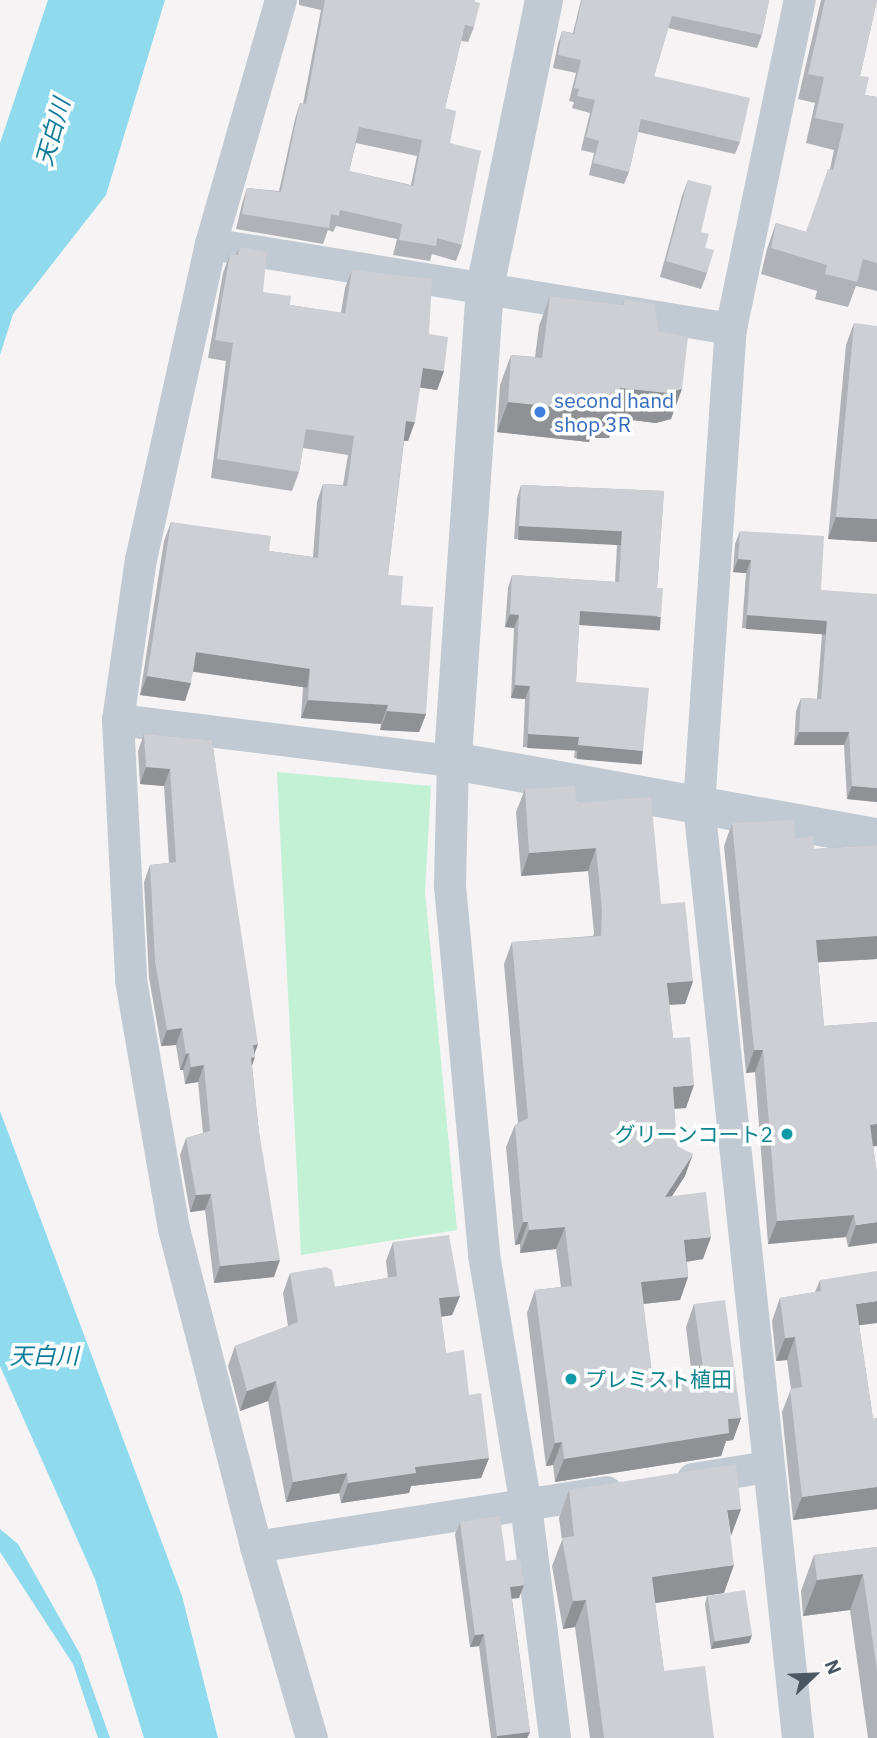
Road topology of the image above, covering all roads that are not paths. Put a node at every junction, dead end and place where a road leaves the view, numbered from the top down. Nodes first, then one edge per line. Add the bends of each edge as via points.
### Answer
1 (281, 0) edge
2 (544, 0) edge
3 (800, 0) edge
4 (211, 244) junction
5 (485, 287) junction
6 (731, 329) junction
7 (118, 720) junction
8 (453, 761) junction
9 (699, 806) junction
10 (877, 837) edge
11 (768, 1467) junction
12 (526, 1505) junction
13 (256, 1547) junction
14 (312, 1738) edge
15 (555, 1738) edge
16 (798, 1738) edge

1 - 4 street
2 - 5 street
3 - 6 street
4 - 5 street
4 - 7 street via 141,559
5 - 6 street
5 - 8 street
6 - 9 street
7 - 8 street
7 - 13 street via 131,979 174,1229
8 - 9 street
8 - 12 street via 450,886 483,1241
9 - 10 street
9 - 11 street
11 - 12 street
11 - 16 street
12 - 13 street
12 - 15 street
13 - 14 street

